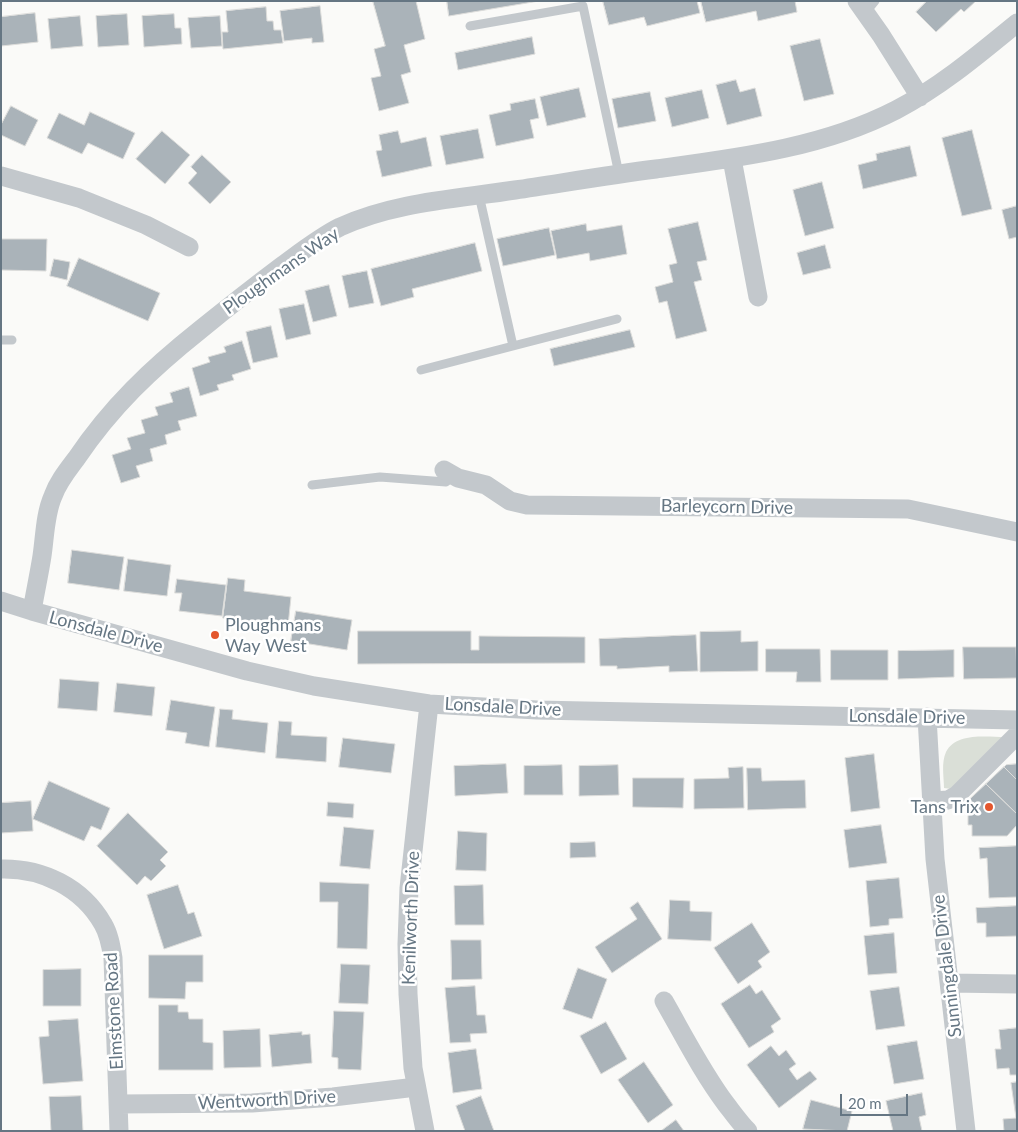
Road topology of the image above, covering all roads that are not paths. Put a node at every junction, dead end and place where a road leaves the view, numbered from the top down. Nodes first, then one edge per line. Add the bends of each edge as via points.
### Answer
1 (866, 5) edge
2 (1017, 24) edge
3 (470, 26) dead end
4 (920, 97) junction
5 (732, 159) junction
6 (619, 174) junction
7 (1, 176) edge
8 (479, 196) junction
9 (189, 247) dead end
10 (758, 297) dead end
11 (617, 319) dead end
12 (1, 340) edge
13 (12, 340) dead end
14 (513, 346) junction
15 (421, 370) dead end
16 (448, 473) joint
17 (312, 485) dead end
18 (1017, 532) edge
19 (1, 601) edge
20 (32, 611) junction
21 (429, 704) junction
22 (927, 718) junction
23 (1017, 720) edge
24 (1017, 736) edge
25 (933, 801) junction
26 (1, 869) edge
27 (950, 983) junction
28 (1017, 984) edge
29 (664, 1001) dead end
30 (416, 1087) junction
31 (118, 1104) junction
32 (119, 1131) edge
33 (425, 1131) edge
34 (748, 1131) edge
35 (966, 1131) edge

1 - 4 street
2 - 4 street, Ploughmans Way
3 - 6 lane via 583,6
4 - 5 street, Ploughmans Way via 850,130 792,147
5 - 6 street, Ploughmans Way
5 - 10 street
6 - 8 street, Ploughmans Way
7 - 9 street via 86,200
8 - 14 lane
8 - 20 street, Ploughmans Way via 378,213 339,228 247,292 148,375 96,429 58,484 49,507
11 - 14 lane
12 - 13 lane
14 - 15 lane
16 - 17 lane via 446,482 384,476
16 - 18 street, Barleycorn Drive via 482,484 510,501 527,505 908,508
19 - 20 street, Lonsdale Drive
20 - 21 street, Lonsdale Drive via 247,671 314,686
21 - 22 street, Lonsdale Drive via 537,710
21 - 30 street, Kenilworth Drive via 409,888 410,1034
22 - 23 street, Lonsdale Drive
22 - 25 street, Sunningdale Drive
24 - 25 street via 957,795 948,800
25 - 27 street, Sunningdale Drive via 935,860
26 - 31 street, Elmstone Road via 30,871 66,886 93,910 103,924 113,958
27 - 28 street
27 - 35 street, Sunningdale Drive
29 - 34 street via 720,1096
30 - 31 street, Wentworth Drive via 252,1103
30 - 33 street, Kenilworth Drive
31 - 32 street, Elmstone Road

